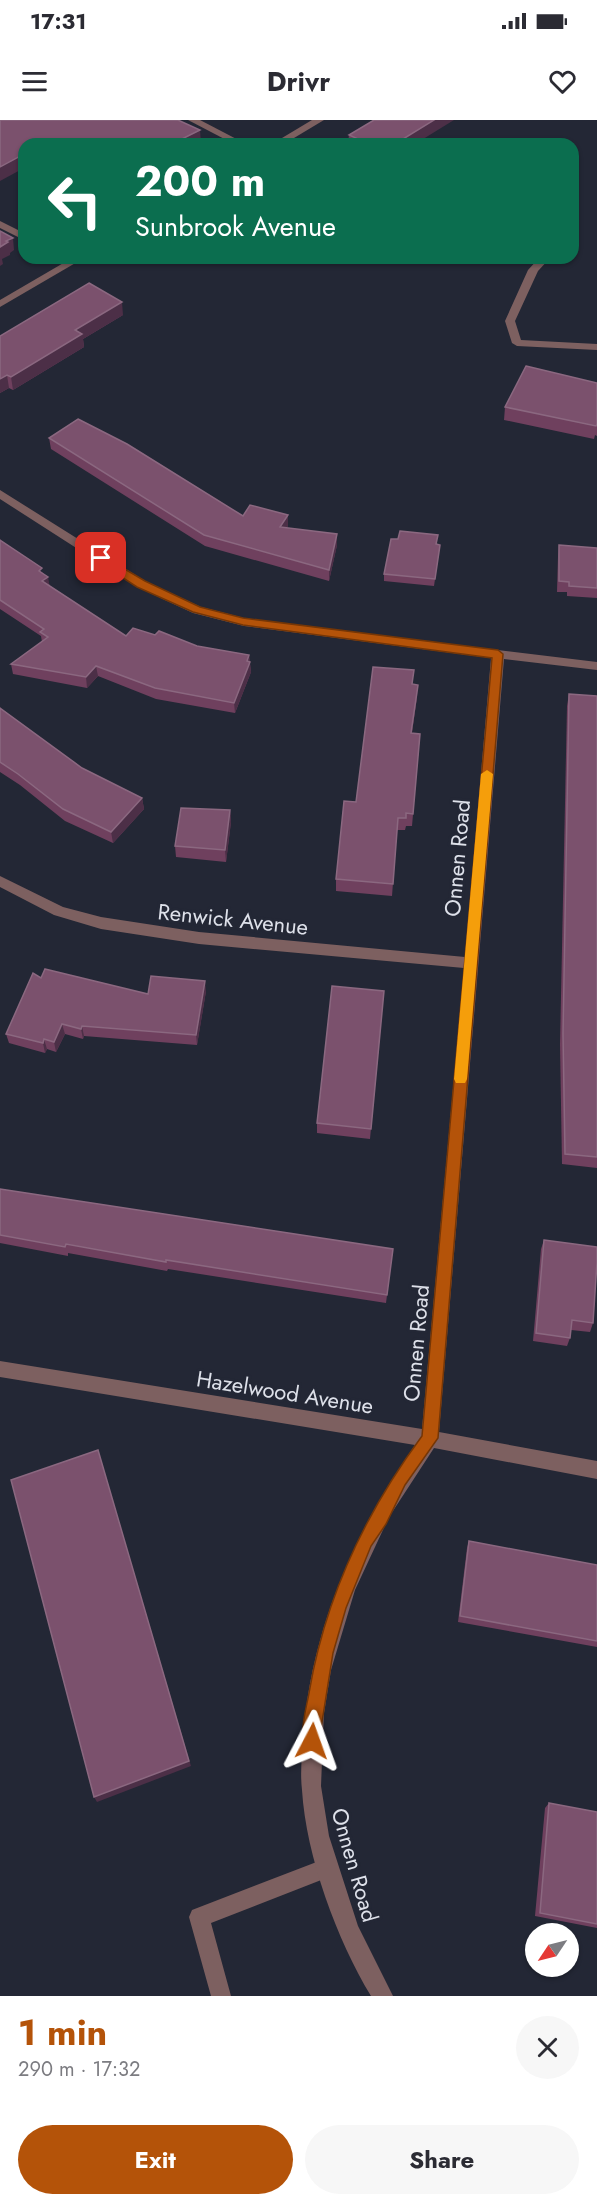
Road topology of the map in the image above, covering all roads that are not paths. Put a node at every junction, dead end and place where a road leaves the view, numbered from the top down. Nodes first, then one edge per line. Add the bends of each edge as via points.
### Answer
1 (193, 120) edge
2 (319, 120) edge
3 (228, 138) edge
4 (288, 138) edge
5 (0, 224) edge
6 (18, 234) edge
7 (64, 264) edge
8 (539, 264) edge
9 (0, 304) edge
10 (597, 347) edge
11 (0, 494) edge
12 (498, 654) junction
13 (597, 666) edge
14 (0, 881) edge
15 (470, 963) junction
16 (0, 1370) edge
17 (430, 1438) junction
18 (597, 1470) edge
19 (327, 1868) junction
20 (220, 1996) edge
21 (383, 1996) edge

1 - 3 street
2 - 4 street
5 - 6 street
7 - 9 street
8 - 10 street via 510,321 518,343
11 - 12 street via 141,584 197,609 243,622
12 - 13 street
12 - 15 street, Onnen Road
14 - 15 street, Renwick Avenue via 59,911 101,923 199,938
15 - 17 street, Onnen Road
16 - 17 street, Hazelwood Avenue
17 - 18 street, Hazelwood Avenue
17 - 19 street, Onnen Road via 399,1480 365,1541 324,1653 312,1722 312,1795
19 - 20 street via 199,1917
19 - 21 street, Onnen Road via 352,1938

